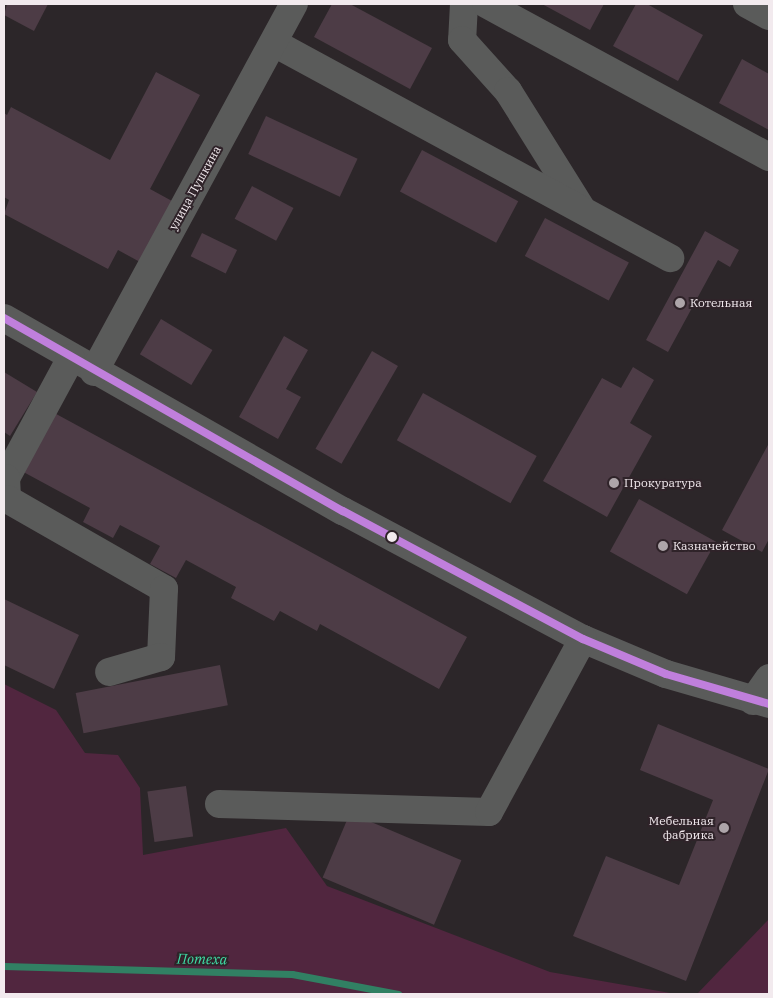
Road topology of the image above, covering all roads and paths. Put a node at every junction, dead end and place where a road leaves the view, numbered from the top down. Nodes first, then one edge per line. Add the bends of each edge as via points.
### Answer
1 (294, 4) edge
2 (464, 4) edge
3 (486, 4) edge
4 (747, 4) edge
5 (769, 16) edge
6 (274, 43) junction
7 (769, 157) edge
8 (581, 208) junction
9 (670, 258) dead end
10 (4, 318) edge
11 (71, 358) junction
12 (94, 372) junction
13 (583, 639) junction
14 (109, 672) dead end
15 (769, 678) edge
16 (761, 703) edge
17 (219, 804) dead end

1 - 6 street, улица Пушкина
2 - 8 street via 462,40 508,91
3 - 7 street
4 - 5 street
6 - 8 street
6 - 12 street, улица Пушкина
8 - 9 street
10 - 11 street
11 - 12 street
11 - 14 street via 6,478 7,499 164,590 161,657
12 - 13 street via 343,511
13 - 16 street via 666,674
13 - 17 street via 488,812
15 - 16 street

